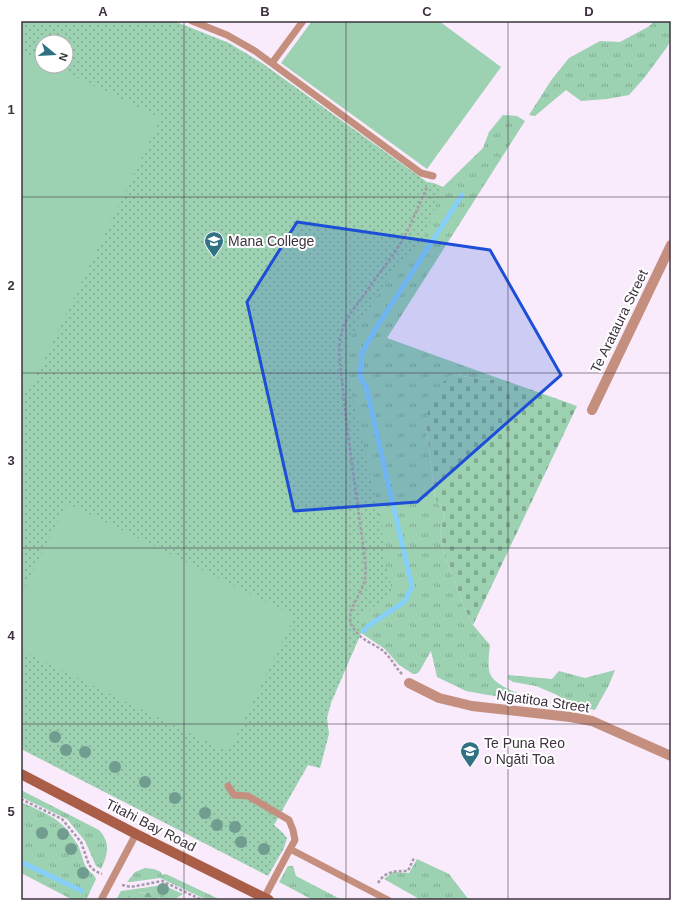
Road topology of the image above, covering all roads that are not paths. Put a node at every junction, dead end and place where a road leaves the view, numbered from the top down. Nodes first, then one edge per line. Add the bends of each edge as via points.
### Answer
1 (192, 21) edge
2 (303, 21) edge
3 (272, 63) junction
4 (433, 176) road end
5 (671, 245) edge
6 (668, 260) edge
7 (592, 410) dead end
8 (409, 683) road end
9 (671, 756) edge
10 (21, 774) edge
11 (228, 786) dead end
12 (136, 834) junction
13 (290, 849) junction
14 (267, 899) edge
15 (101, 900) edge
16 (388, 900) edge

1 - 3 lane via 227,35
2 - 3 lane
3 - 4 lane via 421,173
5 - 6 street, Te Arataura Street
6 - 7 street, Te Arataura Street
8 - 9 street, Ngatitoa Street via 439,698 472,706 592,721
10 - 12 main road, Titahi Bay Road
11 - 13 lane via 234,794 248,796 289,820 295,840
12 - 14 main road, Titahi Bay Road
12 - 15 lane
13 - 14 lane
13 - 16 lane

